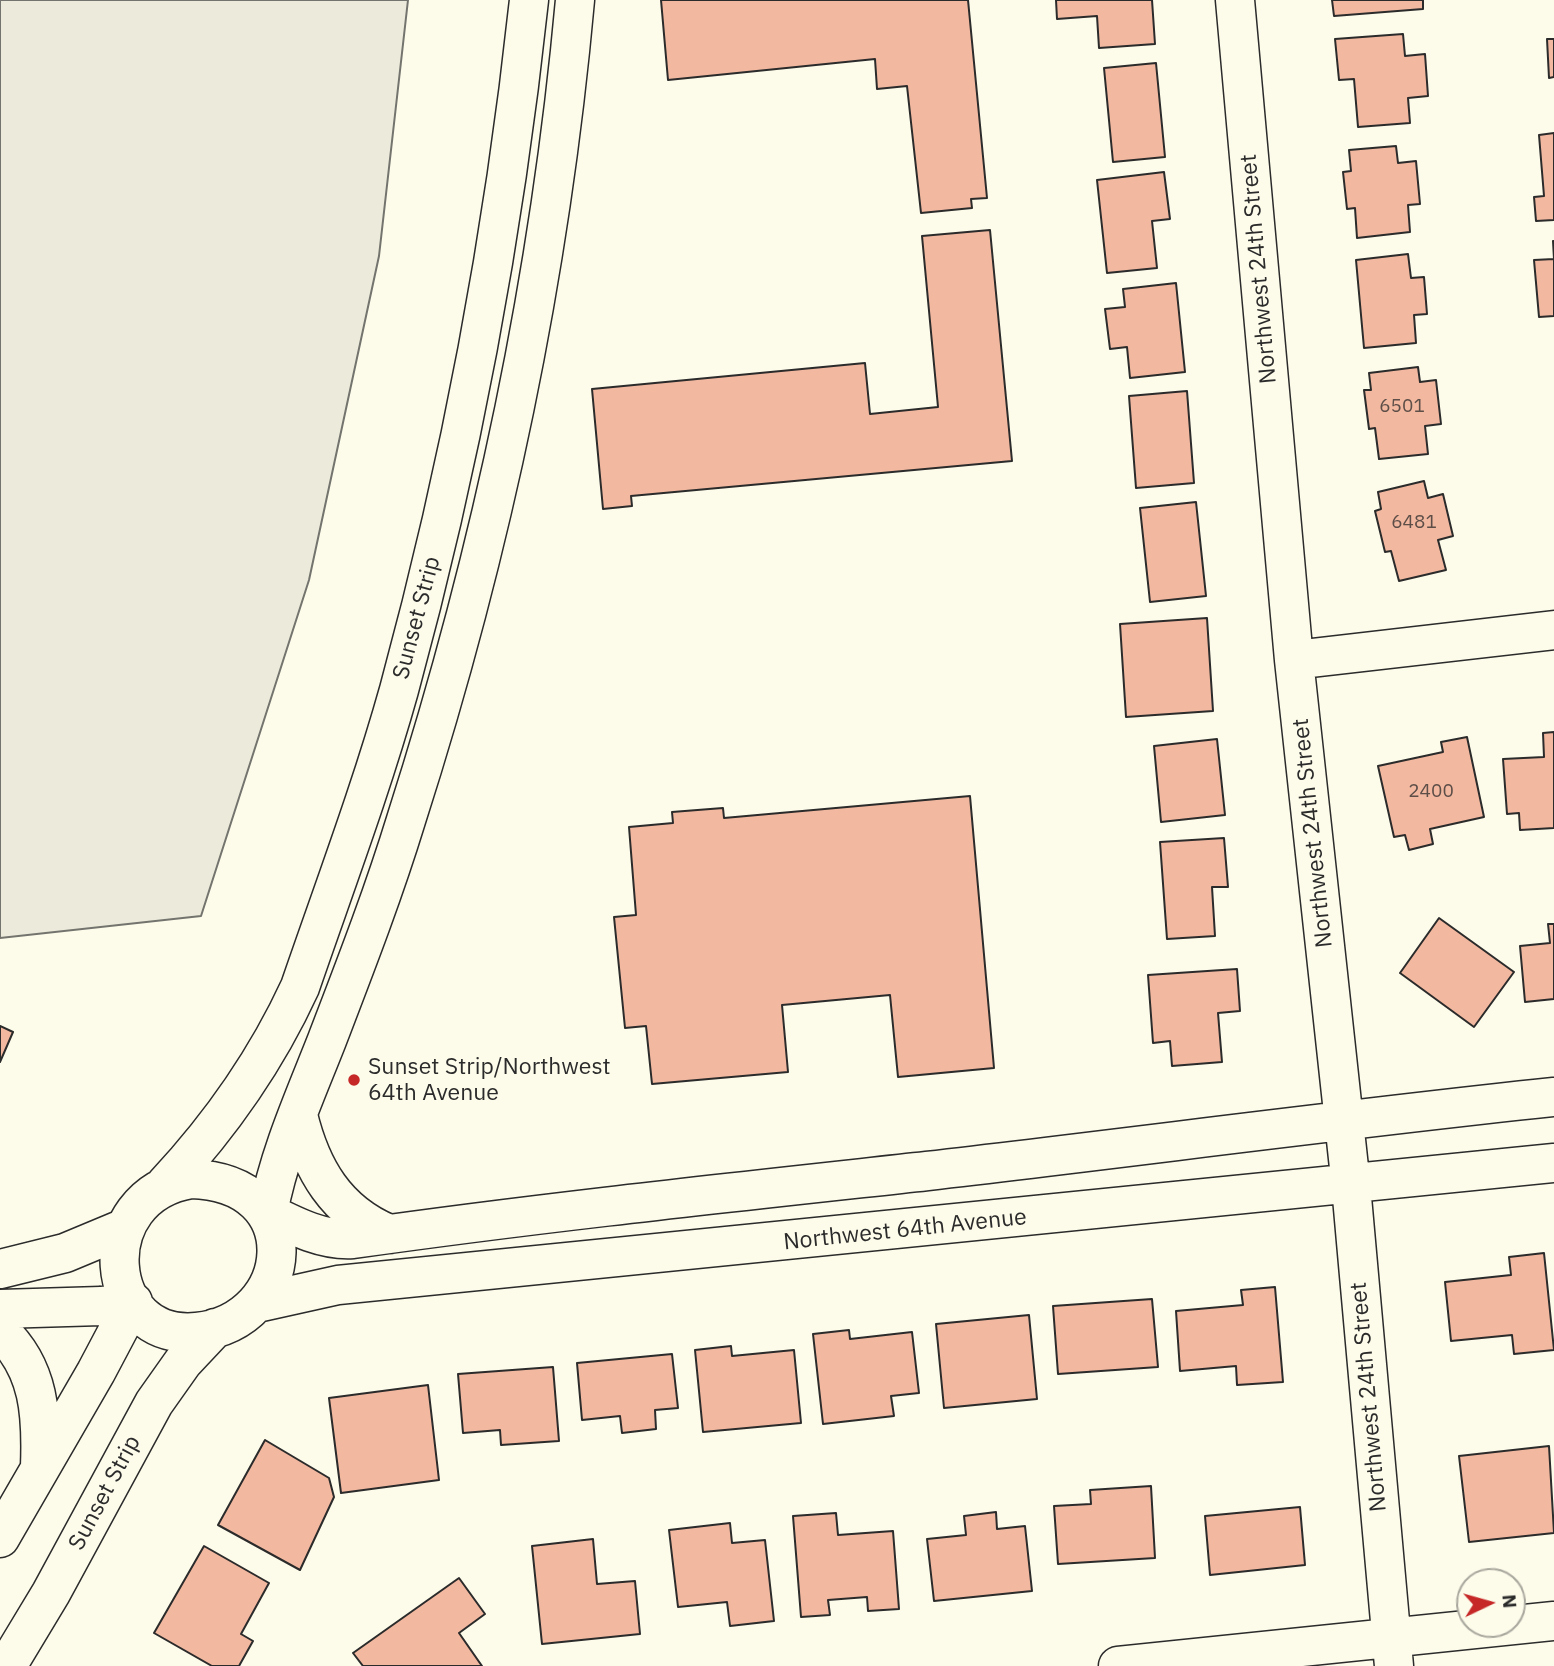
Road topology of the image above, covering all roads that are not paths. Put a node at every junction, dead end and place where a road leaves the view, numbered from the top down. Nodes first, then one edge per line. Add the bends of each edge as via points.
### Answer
1 (529, 0) edge
2 (575, 0) edge
3 (1235, 0) edge
4 (1554, 630) edge
5 (1294, 660) junction
6 (1554, 1097) edge
7 (298, 1115) junction
8 (1343, 1119) junction
9 (1554, 1163) edge
10 (165, 1185) junction
11 (1351, 1186) junction
12 (268, 1213) junction
13 (125, 1228) junction
14 (389, 1234) junction
15 (0, 1269) edge
16 (133, 1302) junction
17 (257, 1303) junction
18 (0, 1309) edge
19 (215, 1328) junction
20 (0, 1331) edge
21 (40, 1468) junction
22 (0, 1538) edge
23 (1554, 1622) edge
24 (1392, 1652) edge
25 (7, 1666) edge
26 (1118, 1666) edge

1 - 10 street, Sunset Strip via 475,377 398,693 300,987 281,1030 228,1112
2 - 7 street, Sunset Strip via 562,129 534,302 484,539 408,817
3 - 5 street, Northwest 24th Street
4 - 5 street
5 - 8 street, Northwest 24th Street
6 - 8 street
7 - 12 street, Sunset Strip
7 - 14 street via 306,1149 333,1195 369,1226
8 - 11 street, Northwest 24th Street
8 - 14 street via 928,1171 558,1210
9 - 11 street, Northwest 64th Avenue
10 - 12 street via 191,1179 227,1183 243,1189
10 - 13 street via 143,1202
11 - 17 street, Northwest 64th Avenue via 351,1284
11 - 24 street, Northwest 24th Street
12 - 14 street via 337,1240
12 - 17 street via 276,1264
13 - 15 street via 65,1253
13 - 16 street via 119,1271
16 - 18 street
16 - 19 street via 144,1316 169,1329 197,1332
16 - 21 street
17 - 19 street
19 - 25 street, Sunset Strip via 154,1403
20 - 21 street via 22,1356 35,1385 40,1405
21 - 22 street
23 - 24 street
24 - 26 street

